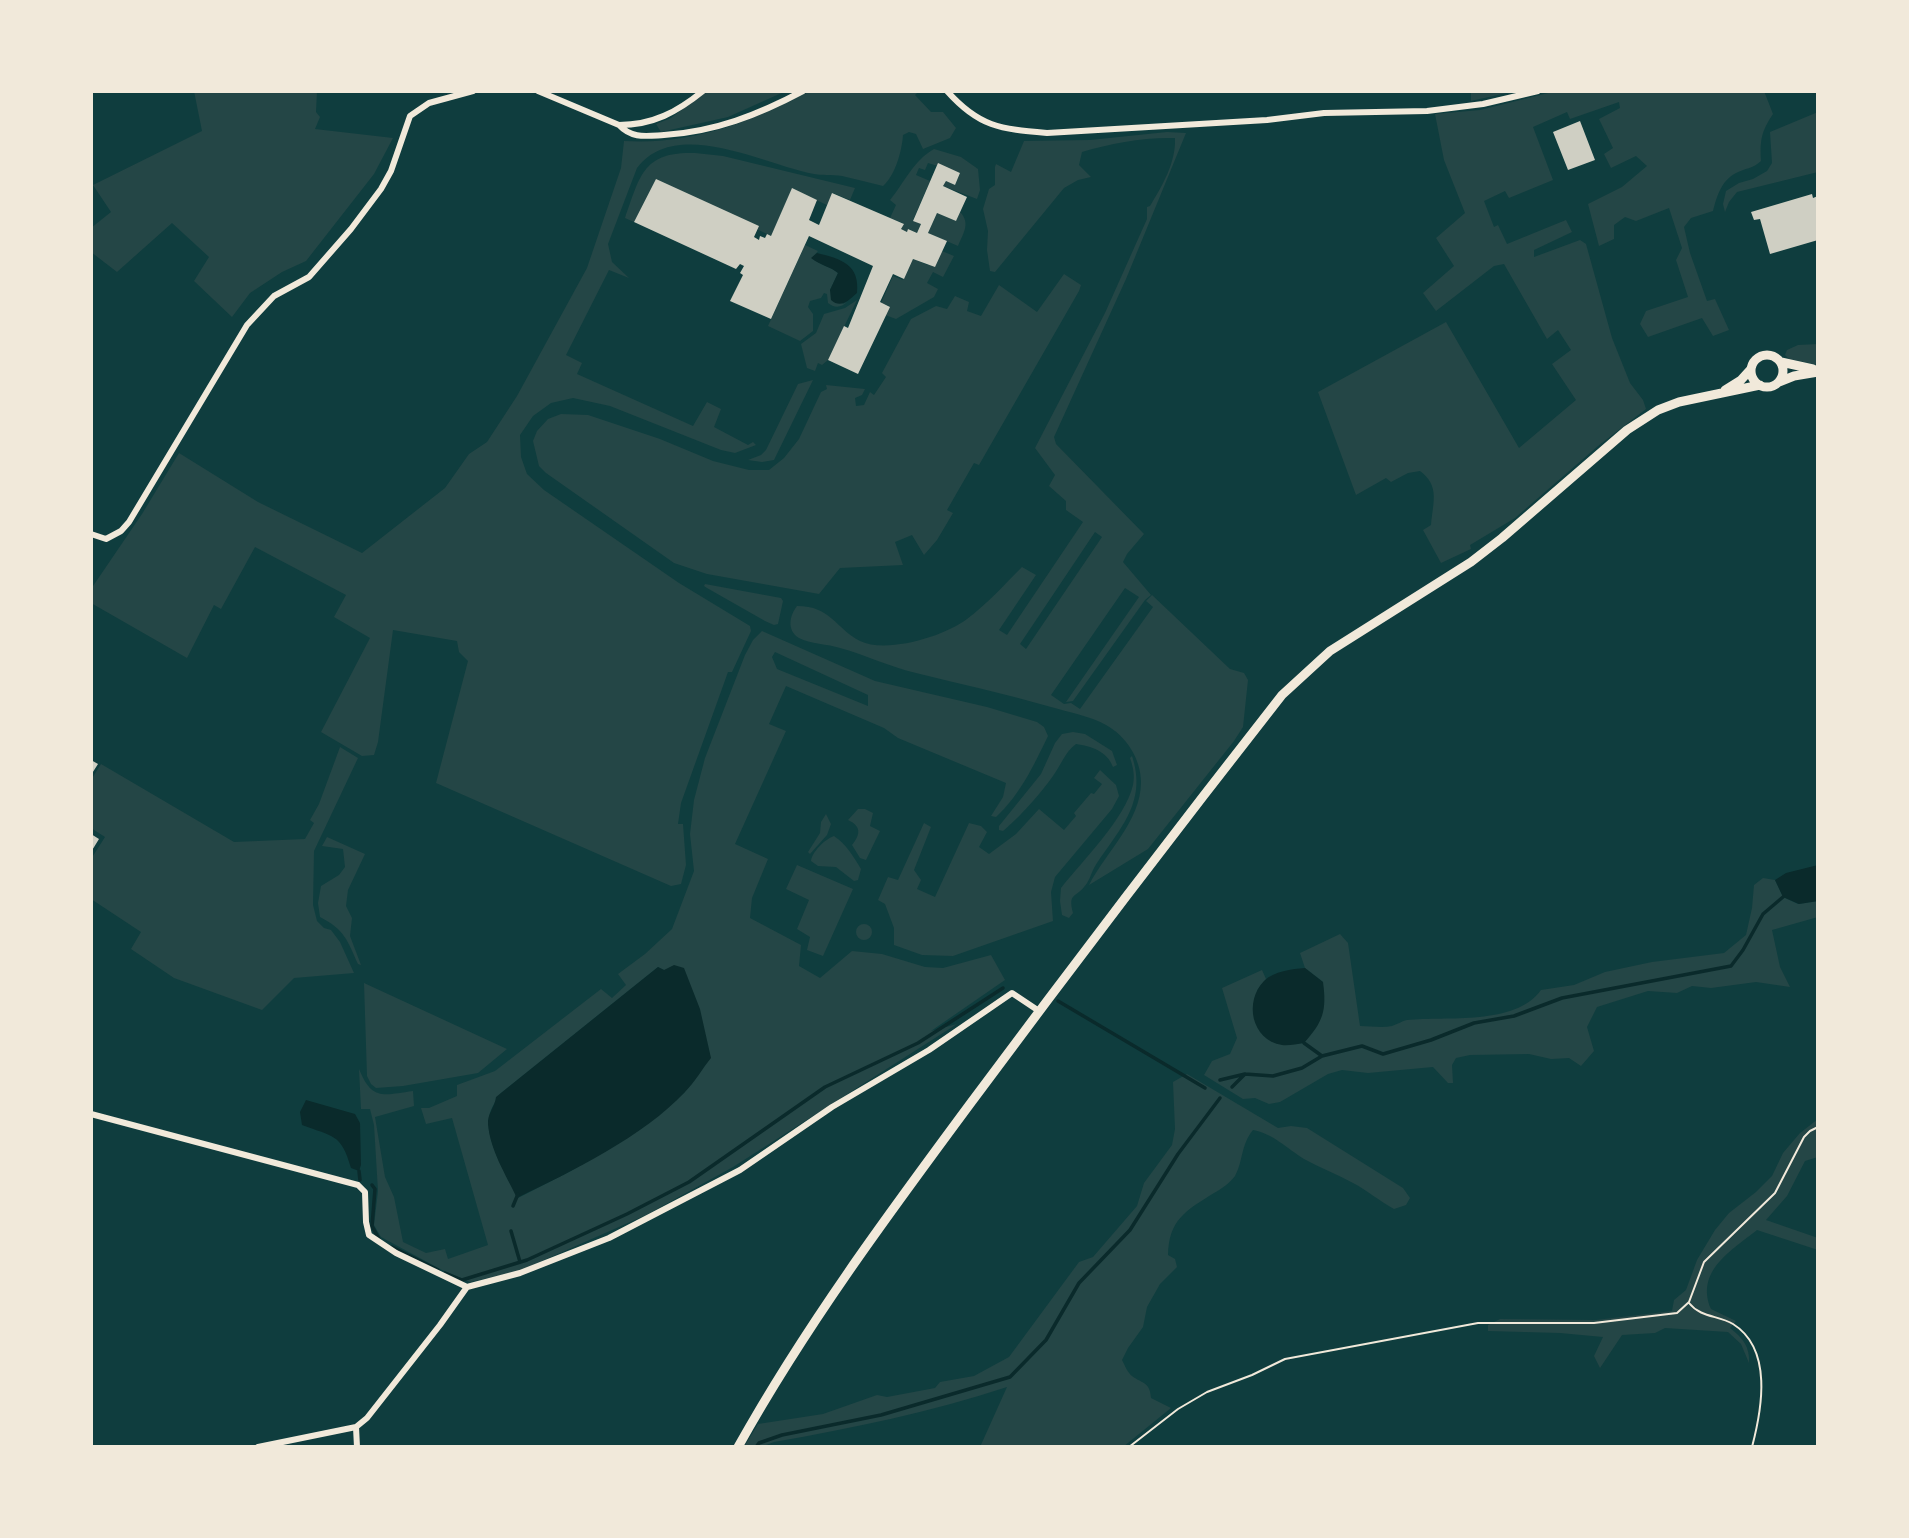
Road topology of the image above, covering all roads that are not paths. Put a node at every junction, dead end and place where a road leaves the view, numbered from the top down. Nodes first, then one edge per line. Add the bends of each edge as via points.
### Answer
1 (473, 91) edge
2 (538, 91) edge
3 (703, 91) edge
4 (803, 91) edge
5 (947, 91) edge
6 (1538, 91) edge
7 (619, 125) junction
8 (1781, 362) junction
9 (1751, 369) junction
10 (1818, 371) edge
11 (1779, 382) junction
12 (1760, 385) junction
13 (1717, 394) junction
14 (91, 534) edge
15 (1039, 1011) junction
16 (91, 1114) edge
17 (467, 1287) junction
18 (356, 1427) junction
19 (258, 1447) edge
20 (357, 1447) edge
21 (738, 1447) edge

1 - 14 street via 429,103 410,117 381,189 317,269 274,296 247,325 129,522 106,539
2 - 7 street
3 - 7 street via 652,123
4 - 7 street via 710,129 632,136
5 - 6 street via 976,118 1018,131 1047,133 1324,113 1427,111
8 - 9 main road via 1764,355
8 - 10 main road
8 - 11 main road
9 - 12 main road
9 - 13 main road
10 - 11 main road
11 - 12 main road via 1770,387
12 - 13 main road
13 - 15 main road via 1679,402 1647,416 1471,562 1358,632 1302,674
15 - 17 street via 1012,993 740,1170 609,1238 520,1273
15 - 21 main road via 851,1268
16 - 17 street via 358,1185 365,1192 369,1235
17 - 18 street
18 - 19 street
18 - 20 street

